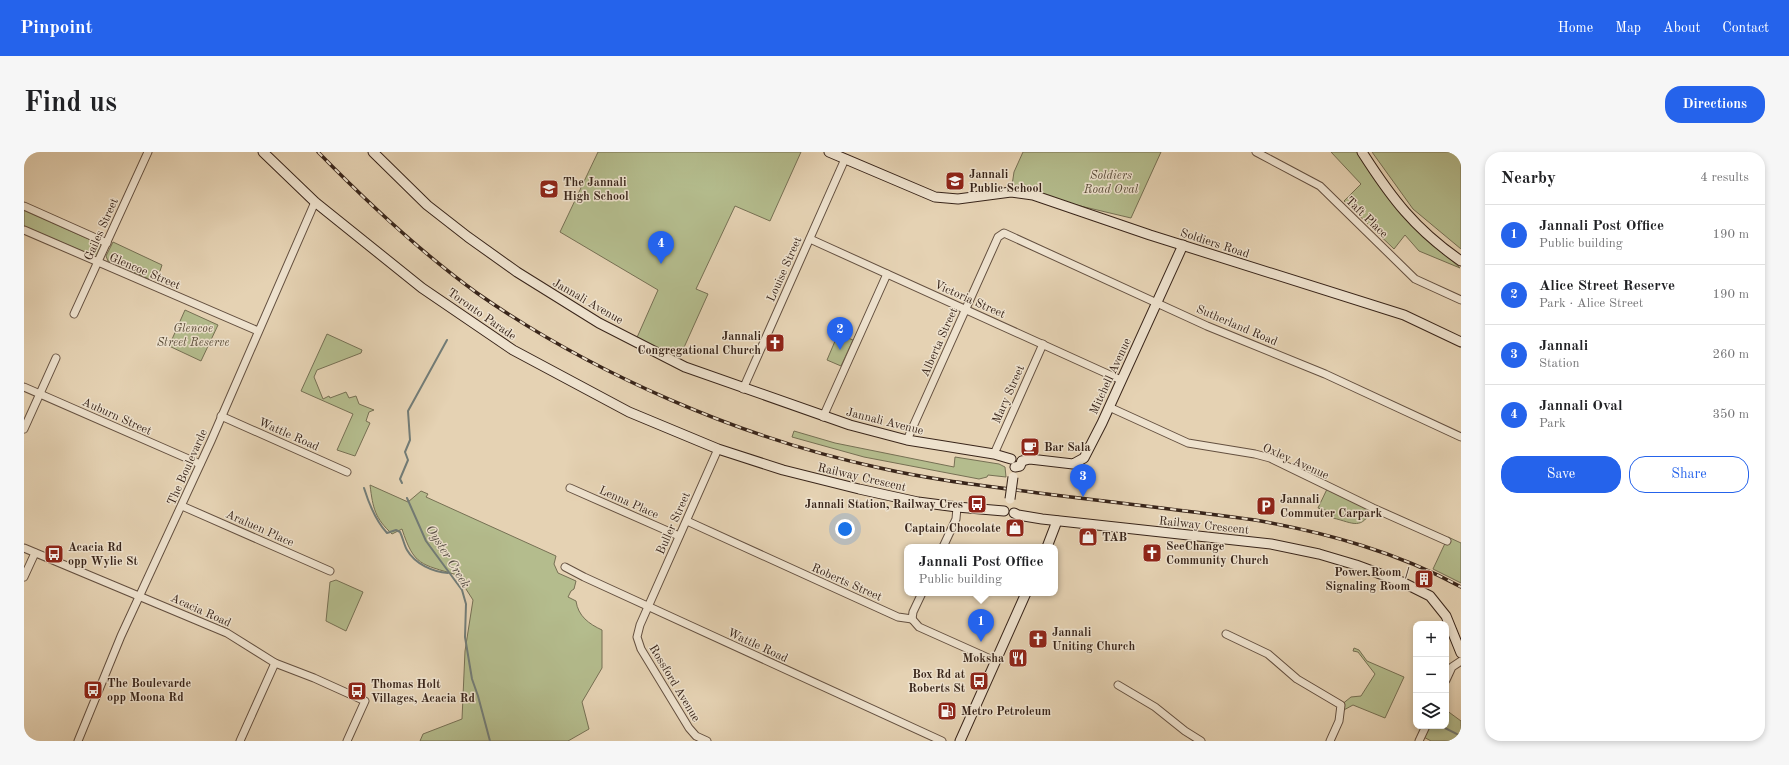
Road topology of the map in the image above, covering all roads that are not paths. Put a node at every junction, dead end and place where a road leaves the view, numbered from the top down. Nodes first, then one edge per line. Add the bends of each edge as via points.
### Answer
1 (148, 152) edge
2 (263, 152) edge
3 (373, 152) edge
4 (830, 152) edge
5 (1256, 152) edge
6 (1362, 152) edge
7 (845, 159) junction
8 (315, 202) junction
9 (24, 206) edge
10 (24, 230) edge
11 (1004, 233) joint
12 (810, 239) junction
13 (107, 243) junction
14 (1183, 245) junction
15 (1461, 261) edge
16 (98, 263) junction
17 (887, 274) junction
18 (1461, 300) edge
19 (1156, 303) junction
20 (966, 309) junction
21 (74, 314) dead end
22 (258, 331) junction
23 (1460, 339) edge
24 (1043, 344) junction
25 (56, 358) dead end
26 (1122, 380) junction
27 (24, 387) edge
28 (743, 389) junction
29 (40, 394) junction
30 (1109, 407) junction
31 (221, 416) junction
32 (823, 417) junction
33 (24, 429) edge
34 (1461, 437) edge
35 (907, 440) junction
36 (718, 449) junction
37 (994, 454) junction
38 (1013, 463) junction
39 (200, 464) junction
40 (347, 472) dead end
41 (570, 488) dead end
42 (182, 506) junction
43 (1009, 507) junction
44 (957, 508) junction
45 (687, 521) junction
46 (1057, 521) junction
47 (679, 536) junction
48 (1447, 541) dead end
49 (944, 544) edge
50 (1048, 544) edge
51 (24, 548) edge
52 (35, 553) junction
53 (565, 566) dead end
54 (330, 571) dead end
55 (24, 577) edge
56 (140, 596) junction
57 (921, 596) edge
58 (1025, 596) edge
59 (648, 607) junction
60 (912, 619) junction
61 (1226, 634) dead end
62 (1461, 653) edge
63 (1461, 661) edge
64 (995, 662) junction
65 (275, 663) junction
66 (1449, 674) edge
67 (1118, 684) dead end
68 (1425, 729) edge
69 (80, 740) edge
70 (240, 741) edge
71 (347, 741) edge
72 (706, 741) edge
73 (942, 741) edge
74 (960, 741) edge
75 (1201, 741) edge
76 (1330, 741) edge
77 (1419, 741) edge

1 - 13 street, Gailes Street
2 - 8 street, Toronto Parade
3 - 28 street, Jannali Avenue via 428,205 468,238 517,272 599,323 685,367
4 - 7 street
5 - 18 street, Taft Place via 1320,186 1415,279
6 - 15 street via 1402,210 1436,243
7 - 12 street, Louise Street
7 - 14 street, Soldiers Road via 936,197 958,199 1012,192 1033,195
8 - 22 street, The Boulevarde
8 - 36 street, Toronto Parade via 422,288 513,350 623,409
9 - 13 street, Glencoe Street
10 - 16 street, Glencoe Street
11 - 19 street, Sutherland Road
11 - 20 street, Alberta Street via 998,237
12 - 17 street, Victoria Street
12 - 28 street, Louise Street
13 - 16 street, Gailes Street
14 - 19 street, Mitchell Avenue
14 - 23 street, Soldiers Road via 1404,315
16 - 21 street, Gailes Street
16 - 22 street, Glencoe Street
17 - 20 street, Victoria Street
17 - 32 street
19 - 26 street, Mitchell Avenue
19 - 34 street, Sutherland Road via 1325,374
20 - 24 street, Victoria Street
20 - 35 street, Alberta Street
22 - 31 street, The Boulevarde
24 - 26 street, Victoria Street
24 - 37 street, Mary Street
25 - 29 street
26 - 30 street, Mitchell Avenue
27 - 29 street, Auburn Street
28 - 32 street, Jannali Avenue
29 - 33 street
29 - 39 street, Auburn Street
30 - 38 street, Mitchell Avenue via 1088,452 1079,462 1070,464 1030,459 1022,461 1017,456
30 - 48 street, Oxley Avenue via 1188,442 1270,458
31 - 39 street, The Boulevarde
31 - 40 street, Wattle Road
32 - 35 street, Jannali Avenue
35 - 37 street, Jannali Avenue
36 - 44 street, Railway Crescent via 859,489
36 - 45 street, Buller Street
37 - 38 street, Jannali Avenue
38 - 43 street, bridge
39 - 42 street, The Boulevarde
41 - 47 street, Lenna Place
42 - 54 street, Araluen Place
42 - 56 street, The Boulevarde
43 - 44 street, Railway Crescent
43 - 46 street, Railway Crescent via 1018,515
44 - 49 street via 956,519
45 - 47 street, Buller Street
45 - 60 street, Roberts Street via 898,617
46 - 50 street
46 - 62 street, Railway Crescent via 1249,541 1319,554 1372,570 1420,590 1434,600 1446,616
47 - 59 street, Buller Street
51 - 52 street, Acacia Road
52 - 55 street
52 - 56 street, Acacia Road
53 - 59 street, Wattle Road
56 - 65 street, Acacia Road via 232,636
56 - 69 street, The Boulevarde via 107,667
57 - 60 street
58 - 64 street
59 - 72 street, Rossford Avenue via 638,631 638,643 689,728 696,736
59 - 73 street, Wattle Road
60 - 64 street, Roberts Street via 919,627
61 - 76 street via 1268,654 1297,680 1341,705 1339,721
63 - 66 street via 1452,667
64 - 74 street
65 - 70 street
65 - 71 street, Acacia Road via 365,701
67 - 75 street
68 - 77 street

